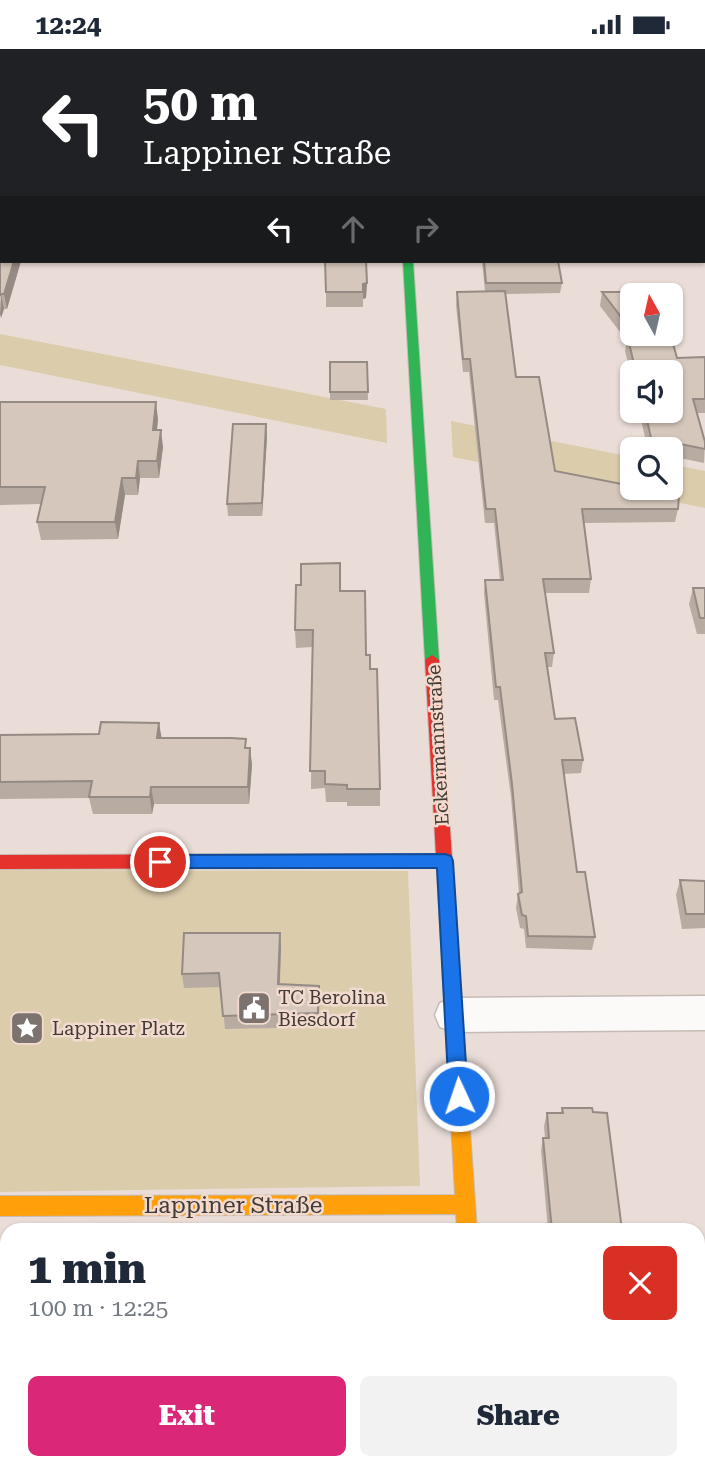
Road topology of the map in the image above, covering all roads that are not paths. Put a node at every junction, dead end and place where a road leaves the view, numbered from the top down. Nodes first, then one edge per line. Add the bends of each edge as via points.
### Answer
1 (408, 263) edge
2 (445, 861) junction
3 (0, 862) edge
4 (705, 1013) edge
5 (454, 1015) junction
6 (465, 1204) junction
7 (0, 1206) edge
8 (466, 1223) edge

1 - 2 street, Eckermannstraße
2 - 3 street
2 - 5 street, Eckermannstraße
4 - 5 street
5 - 6 street, Eckermannstraße
6 - 7 street, Lappiner Straße
6 - 8 street, Eckermannstraße

